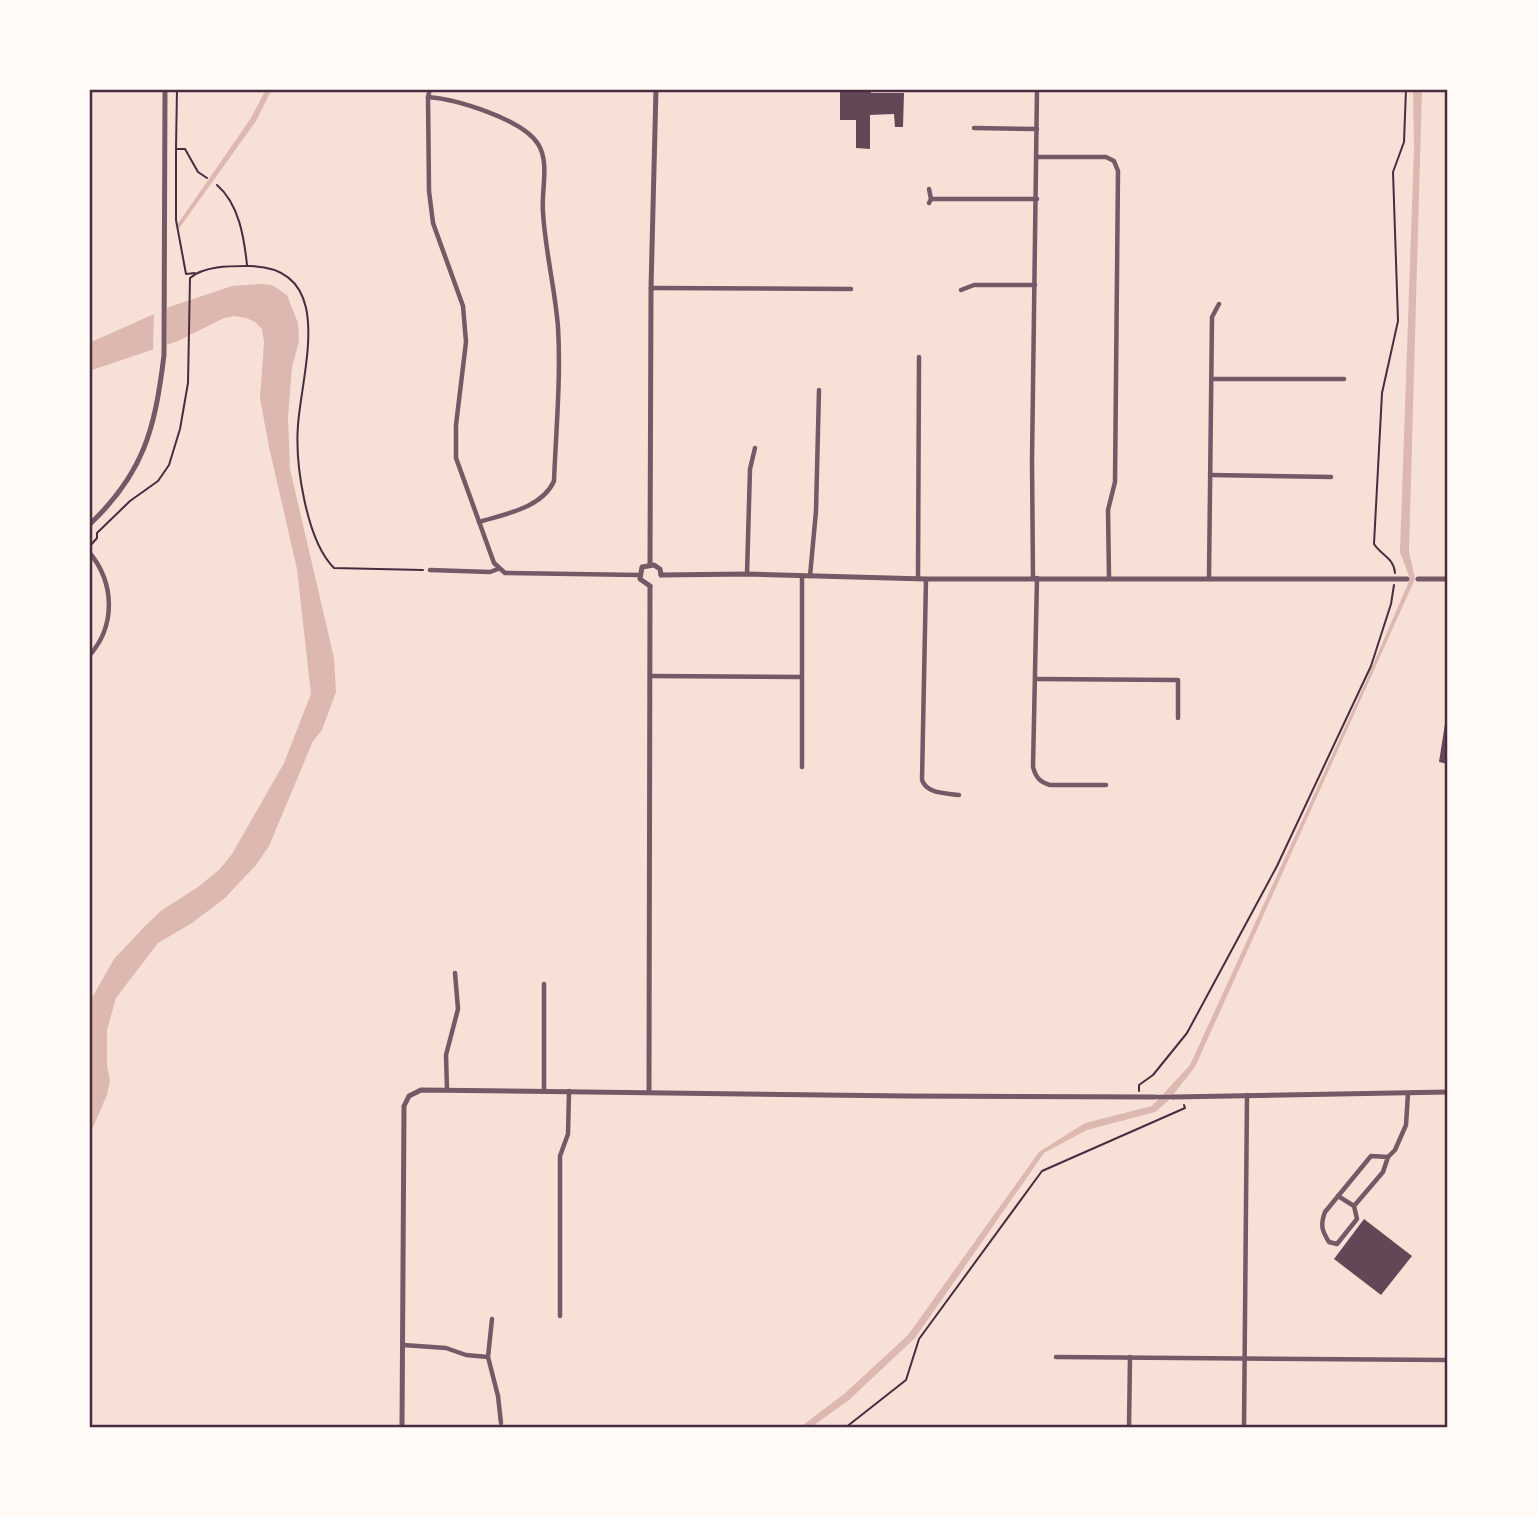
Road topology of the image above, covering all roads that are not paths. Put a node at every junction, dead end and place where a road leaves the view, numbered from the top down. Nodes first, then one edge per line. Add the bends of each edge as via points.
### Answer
1 (165, 89) edge
2 (430, 89) edge
3 (656, 89) edge
4 (1037, 89) edge
5 (428, 97) junction
6 (974, 128) dead end
7 (1037, 129) junction
8 (1037, 157) junction
9 (929, 190) dead end
10 (1037, 199) junction
11 (1035, 285) junction
12 (651, 288) junction
13 (851, 289) dead end
14 (961, 290) dead end
15 (1219, 304) dead end
16 (919, 356) dead end
17 (1212, 379) junction
18 (1344, 379) dead end
19 (819, 390) dead end
20 (755, 448) dead end
21 (1210, 475) junction
22 (1331, 477) dead end
23 (479, 522) junction
24 (89, 525) edge
25 (89, 552) edge
26 (650, 564) junction
27 (498, 569) junction
28 (430, 570) road end
29 (747, 574) junction
30 (639, 575) junction
31 (661, 575) junction
32 (802, 576) junction
33 (810, 576) junction
34 (1209, 577) junction
35 (1035, 578) junction
36 (1109, 578) junction
37 (918, 579) junction
38 (926, 579) junction
39 (1408, 579) joint
40 (1418, 579) joint
41 (1448, 579) edge
42 (650, 586) junction
43 (89, 656) edge
44 (650, 676) junction
45 (801, 677) junction
46 (1036, 679) junction
47 (1178, 718) dead end
48 (802, 767) dead end
49 (1106, 785) dead end
50 (959, 795) dead end
51 (455, 973) dead end
52 (544, 984) dead end
53 (447, 1090) junction
54 (544, 1090) junction
55 (569, 1090) junction
56 (1448, 1092) edge
57 (649, 1093) junction
58 (1408, 1093) junction
59 (1247, 1095) junction
60 (1154, 1097) joint
61 (1173, 1097) joint
62 (1388, 1157) junction
63 (1338, 1196) junction
64 (1354, 1206) junction
65 (560, 1316) dead end
66 (492, 1319) dead end
67 (403, 1345) junction
68 (488, 1357) junction
69 (1056, 1357) dead end
70 (1130, 1357) junction
71 (1244, 1358) junction
72 (1448, 1360) edge
73 (501, 1423) dead end
74 (402, 1428) edge
75 (1129, 1428) edge
76 (1244, 1428) edge

1 - 24 street via 159,396 136,470
2 - 5 street
3 - 12 street
4 - 7 street
5 - 23 street via 433,223 463,306 466,342 456,458
5 - 23 street via 481,109 530,134 543,158 541,195 558,340 554,481 549,493 531,505
6 - 7 street
7 - 8 street
8 - 10 street
8 - 36 street via 1106,157 1118,171 1115,482 1108,510
9 - 10 street via 930,201
10 - 11 street
11 - 14 street via 974,285
11 - 35 street
12 - 13 street
12 - 26 street
15 - 17 street via 1212,317
16 - 37 street
17 - 18 street
17 - 21 street
19 - 33 street
20 - 29 street via 750,469
21 - 22 street
21 - 34 street
23 - 27 street
25 - 43 street via 101,566 108,609 107,626
26 - 30 street via 642,567
26 - 31 street via 657,566
27 - 28 street
27 - 30 street via 505,573
29 - 31 street
29 - 32 street
30 - 42 street
31 - 42 street
32 - 33 street
32 - 45 street
33 - 37 street
34 - 36 street
34 - 39 street
35 - 36 street
35 - 38 street
35 - 46 street
37 - 38 street
38 - 50 street via 922,780 932,791
39 - 40 street
40 - 41 street
42 - 44 street
44 - 45 street
44 - 57 street
45 - 48 street
46 - 47 street via 1178,680
46 - 49 street via 1036,776 1050,785
51 - 53 street via 458,1009 446,1055
52 - 54 street
53 - 54 street
53 - 67 street via 421,1090 409,1096 404,1106
54 - 55 street
55 - 57 street
55 - 65 street via 568,1134 560,1156
56 - 58 street
57 - 60 street
58 - 59 street
58 - 62 street via 1406,1125
59 - 61 street
59 - 71 street
60 - 61 street
62 - 63 street via 1371,1156
62 - 64 street via 1383,1172
63 - 64 street
63 - 64 street via 1321,1222 1329,1242 1342,1240 1357,1219
66 - 68 street
67 - 68 street
67 - 74 street
68 - 73 street
69 - 70 street
70 - 71 street
70 - 75 street
71 - 72 street
71 - 76 street

